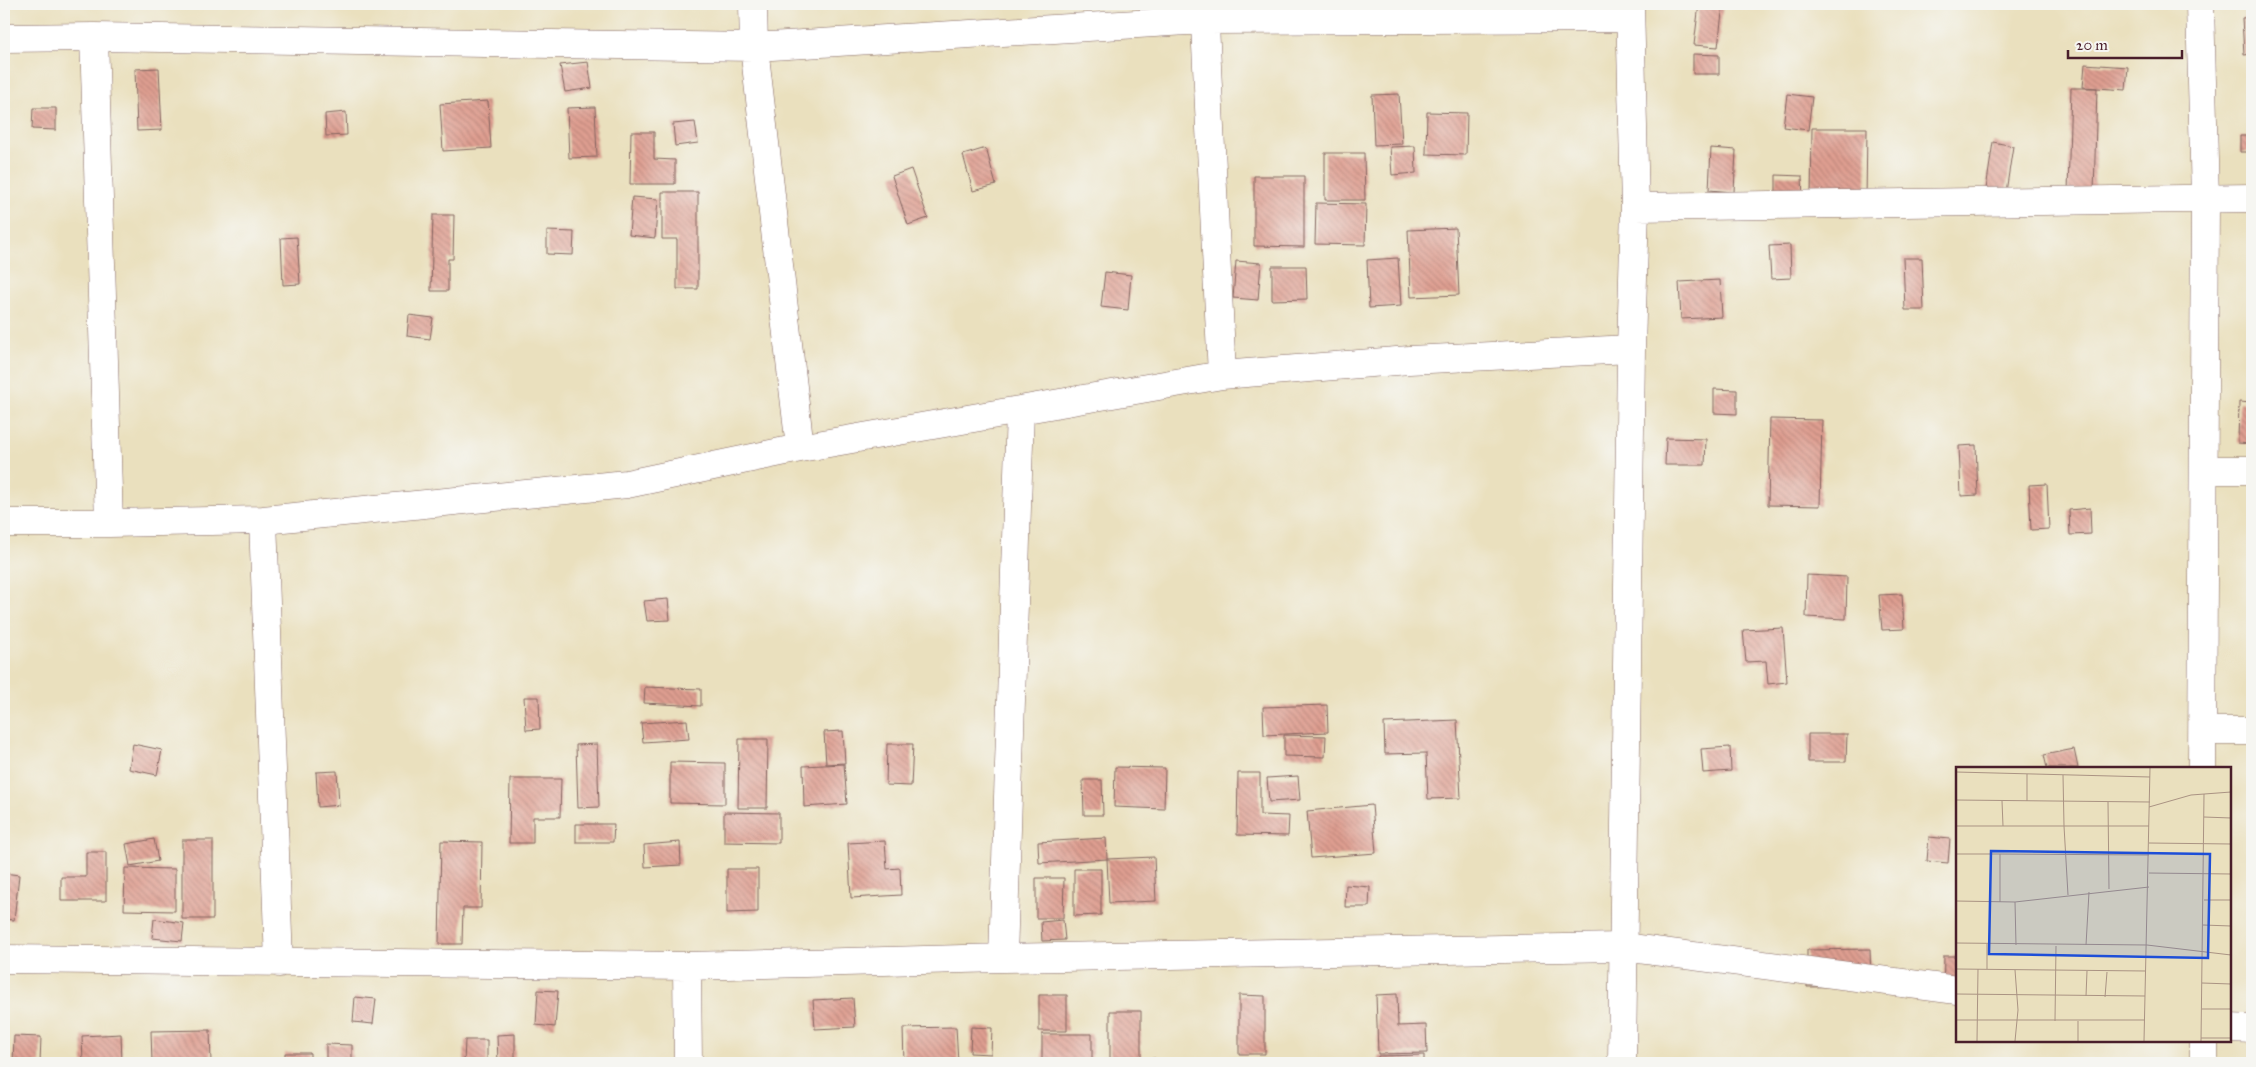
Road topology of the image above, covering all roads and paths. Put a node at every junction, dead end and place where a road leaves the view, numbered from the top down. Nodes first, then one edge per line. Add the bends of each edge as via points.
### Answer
1 (753, 4) edge
2 (2200, 4) edge
3 (1630, 11) edge
4 (1204, 12) edge
5 (94, 37) junction
6 (4, 38) edge
7 (754, 47) junction
8 (2252, 198) edge
9 (2205, 199) junction
10 (1635, 207) junction
11 (1631, 349) junction
12 (1222, 375) junction
13 (1020, 410) junction
14 (800, 448) junction
15 (2204, 470) junction
16 (2252, 470) edge
17 (263, 520) junction
18 (4, 523) edge
19 (109, 523) junction
20 (2203, 731) junction
21 (2252, 731) edge
22 (2202, 767) edge
23 (1623, 947) junction
24 (1003, 958) junction
25 (4, 959) edge
26 (279, 963) junction
27 (687, 966) junction
28 (1956, 990) edge
29 (2231, 1028) edge
30 (2252, 1029) edge
31 (2204, 1042) edge
32 (688, 1063) edge
33 (1622, 1063) edge
34 (2204, 1063) edge

1 - 7 street
2 - 9 street
3 - 4 street
3 - 10 street
4 - 7 street
4 - 12 street
5 - 6 street
5 - 7 street
5 - 19 street
7 - 14 street
8 - 9 street
9 - 10 street
9 - 15 street
10 - 11 street
11 - 12 street via 1409,360
11 - 23 street
12 - 13 street
13 - 14 street
13 - 24 street
14 - 17 street via 627,484
15 - 16 street
15 - 20 street
17 - 19 street
17 - 26 street
18 - 19 street
20 - 21 street
20 - 22 street
23 - 24 street
23 - 28 street
23 - 33 street
24 - 27 street
25 - 26 street
26 - 27 street
27 - 32 street
29 - 30 street
31 - 34 street

